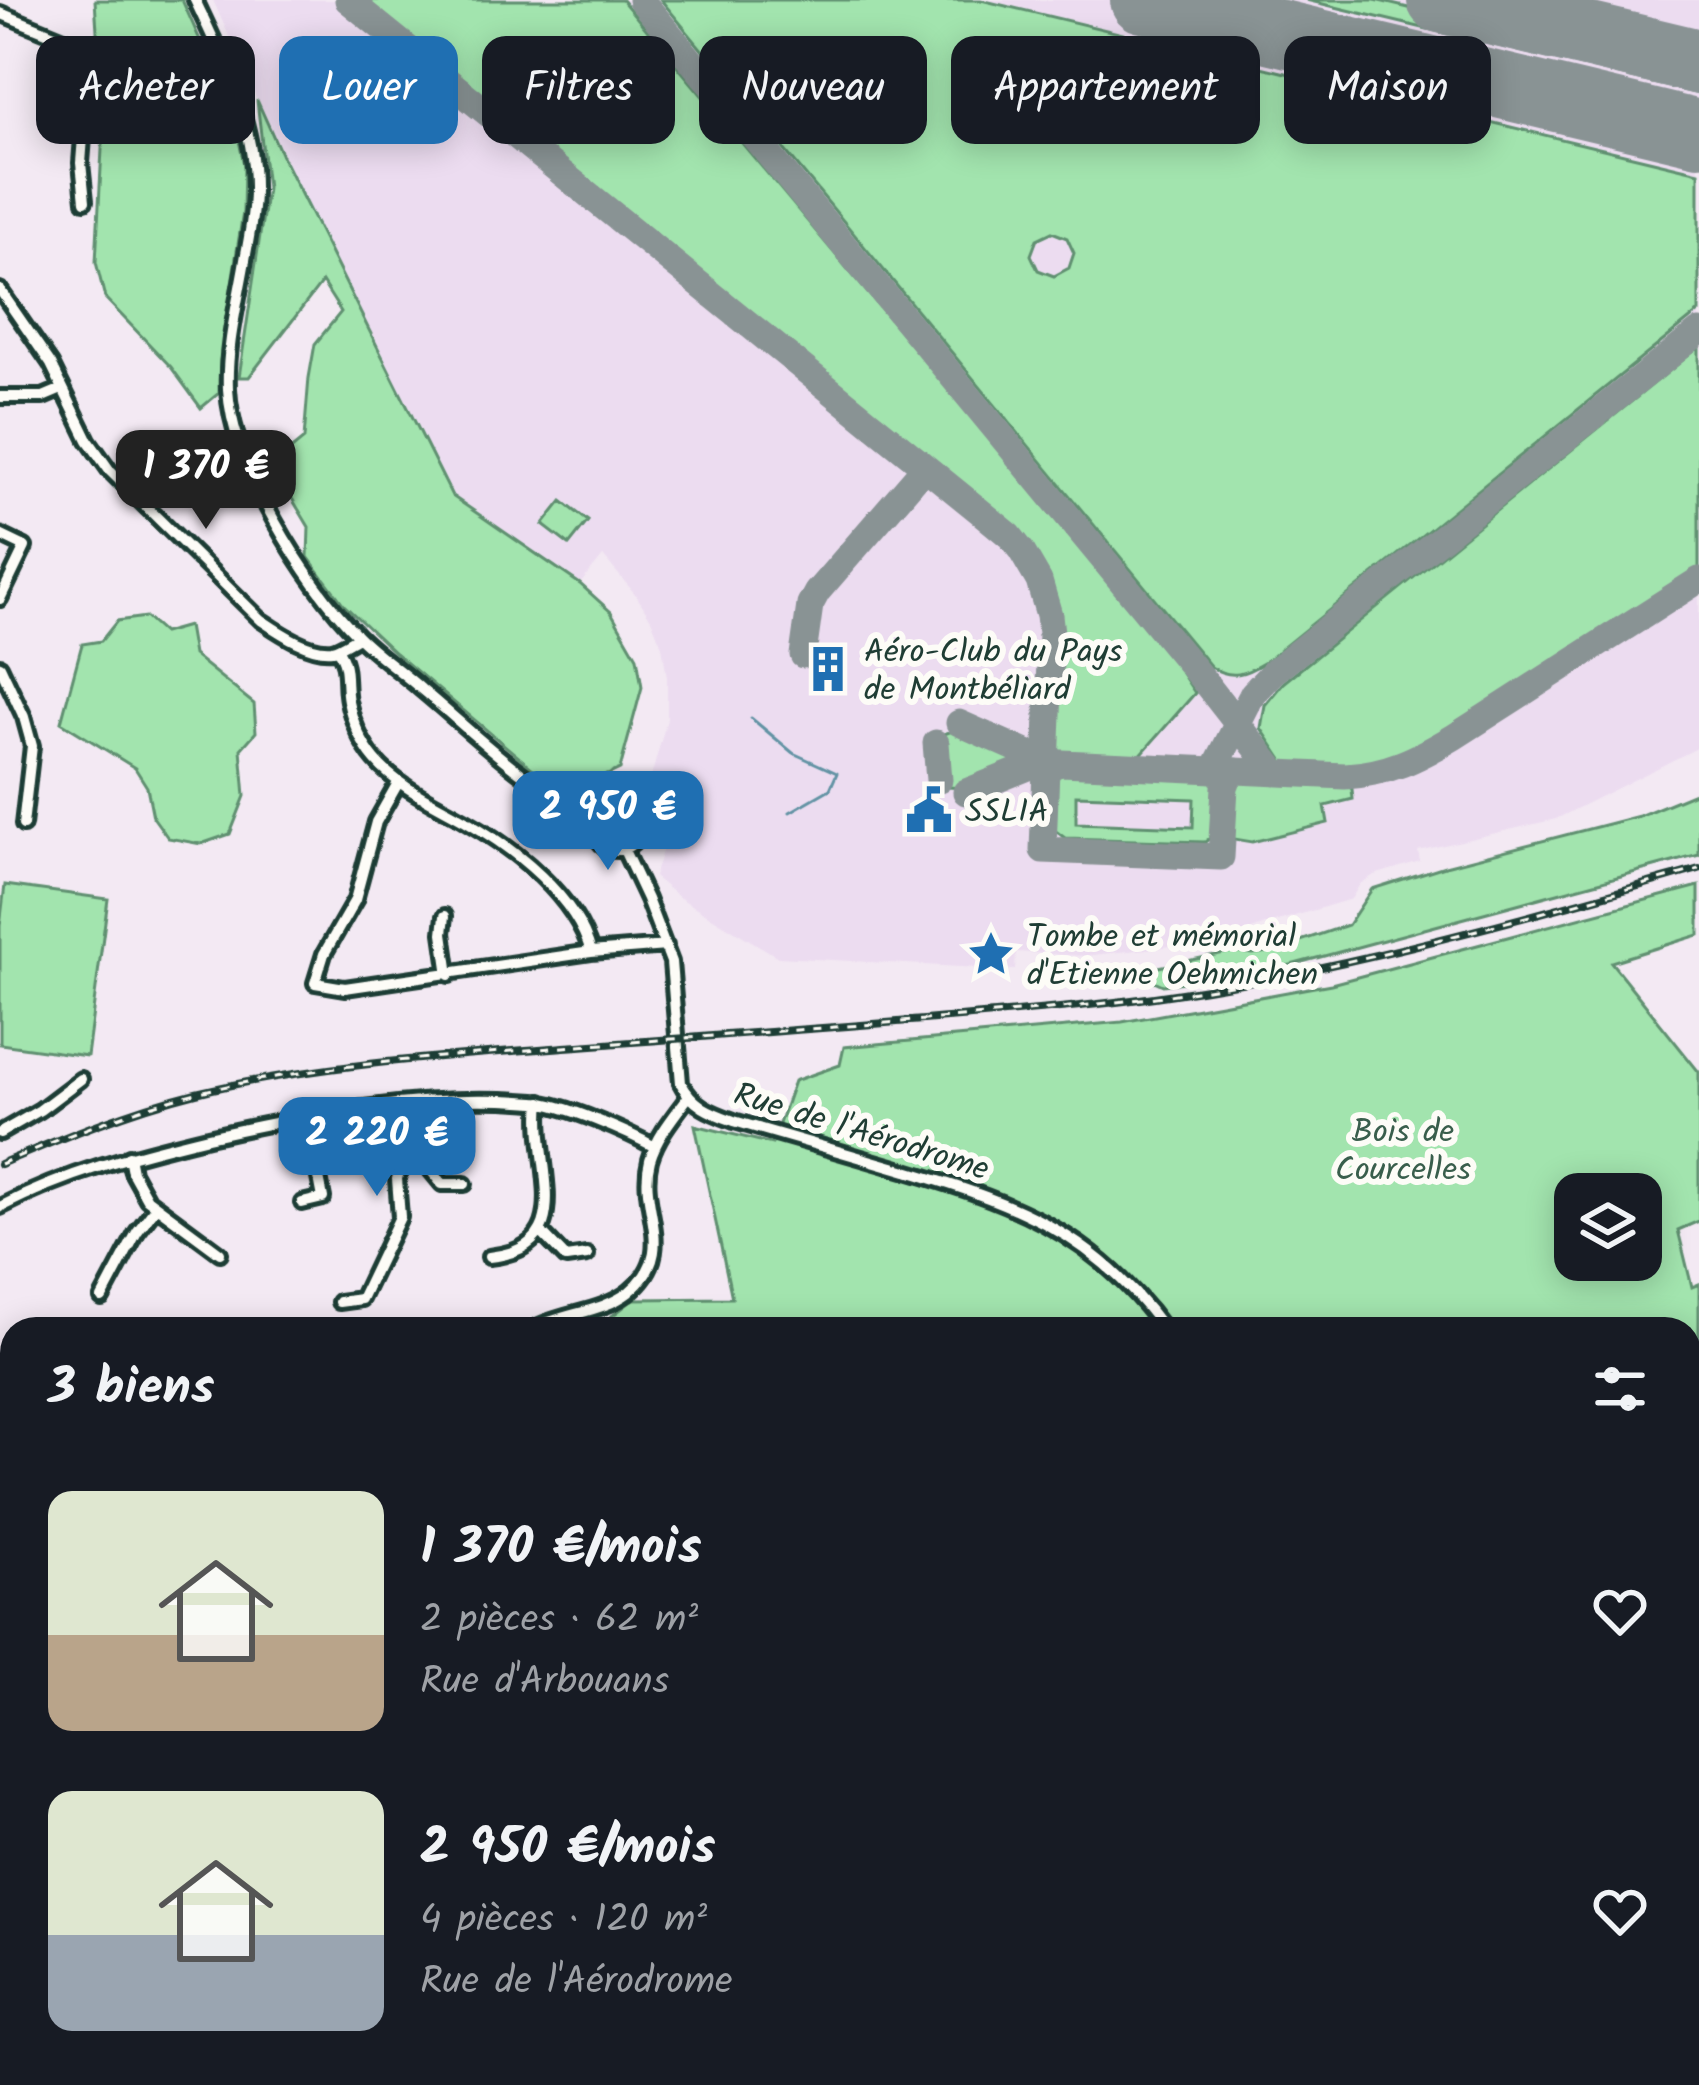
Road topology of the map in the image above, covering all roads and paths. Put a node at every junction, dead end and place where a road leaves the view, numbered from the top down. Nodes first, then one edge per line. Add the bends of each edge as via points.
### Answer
1 (195, 0) edge
2 (0, 13) edge
3 (86, 202) dead end
4 (0, 290) edge
5 (62, 389) junction
6 (0, 397) edge
7 (0, 536) edge
8 (0, 599) edge
9 (358, 637) junction
10 (337, 649) junction
11 (0, 666) edge
12 (398, 783) junction
13 (597, 819) junction
14 (23, 825) dead end
15 (624, 850) junction
16 (445, 916) dead end
17 (666, 946) junction
18 (591, 952) junction
19 (449, 975) junction
20 (81, 1079) dead end
21 (689, 1096) junction
22 (541, 1102) junction
23 (407, 1105) junction
24 (307, 1116) junction
25 (0, 1133) edge
26 (655, 1147) junction
27 (414, 1150) junction
28 (129, 1156) junction
29 (466, 1184) dead end
30 (302, 1203) dead end
31 (0, 1207) edge
32 (155, 1208) junction
33 (541, 1232) junction
34 (220, 1253) dead end
35 (587, 1256) dead end
36 (489, 1257) dead end
37 (103, 1298) dead end
38 (339, 1302) dead end
39 (568, 1317) edge
40 (1154, 1317) edge

1 - 9 street via 226,66 252,156 252,214 229,358 232,422 261,496 303,568
2 - 3 street via 86,48
4 - 5 street
5 - 6 street
5 - 10 street via 110,471 261,620 306,645
7 - 8 street via 25,547
9 - 10 street
9 - 13 street via 529,780
10 - 12 street via 358,731
11 - 14 street via 32,746
12 - 18 street via 473,825 538,876 576,916
12 - 19 street via 315,983 345,988
13 - 15 street via 598,840
13 - 15 street via 614,806 634,813 638,837
15 - 17 street, Rue de l'Aérodrome
16 - 19 street
17 - 18 street
17 - 21 street, Rue de l'Aérodrome
18 - 19 street
20 - 25 street
21 - 26 street
21 - 40 street, Rue de l'Aérodrome via 734,1121 1022,1210 1094,1256
22 - 23 street
22 - 26 street
22 - 33 street
23 - 24 street
23 - 27 street
24 - 28 street
24 - 30 street via 323,1198
26 - 39 street via 648,1174 656,1247 645,1276 610,1303
27 - 29 street via 442,1184
27 - 38 street via 397,1179 400,1217 361,1299
28 - 31 street
28 - 32 street
32 - 34 street
32 - 37 street
33 - 35 street via 566,1258
33 - 36 street via 526,1248

